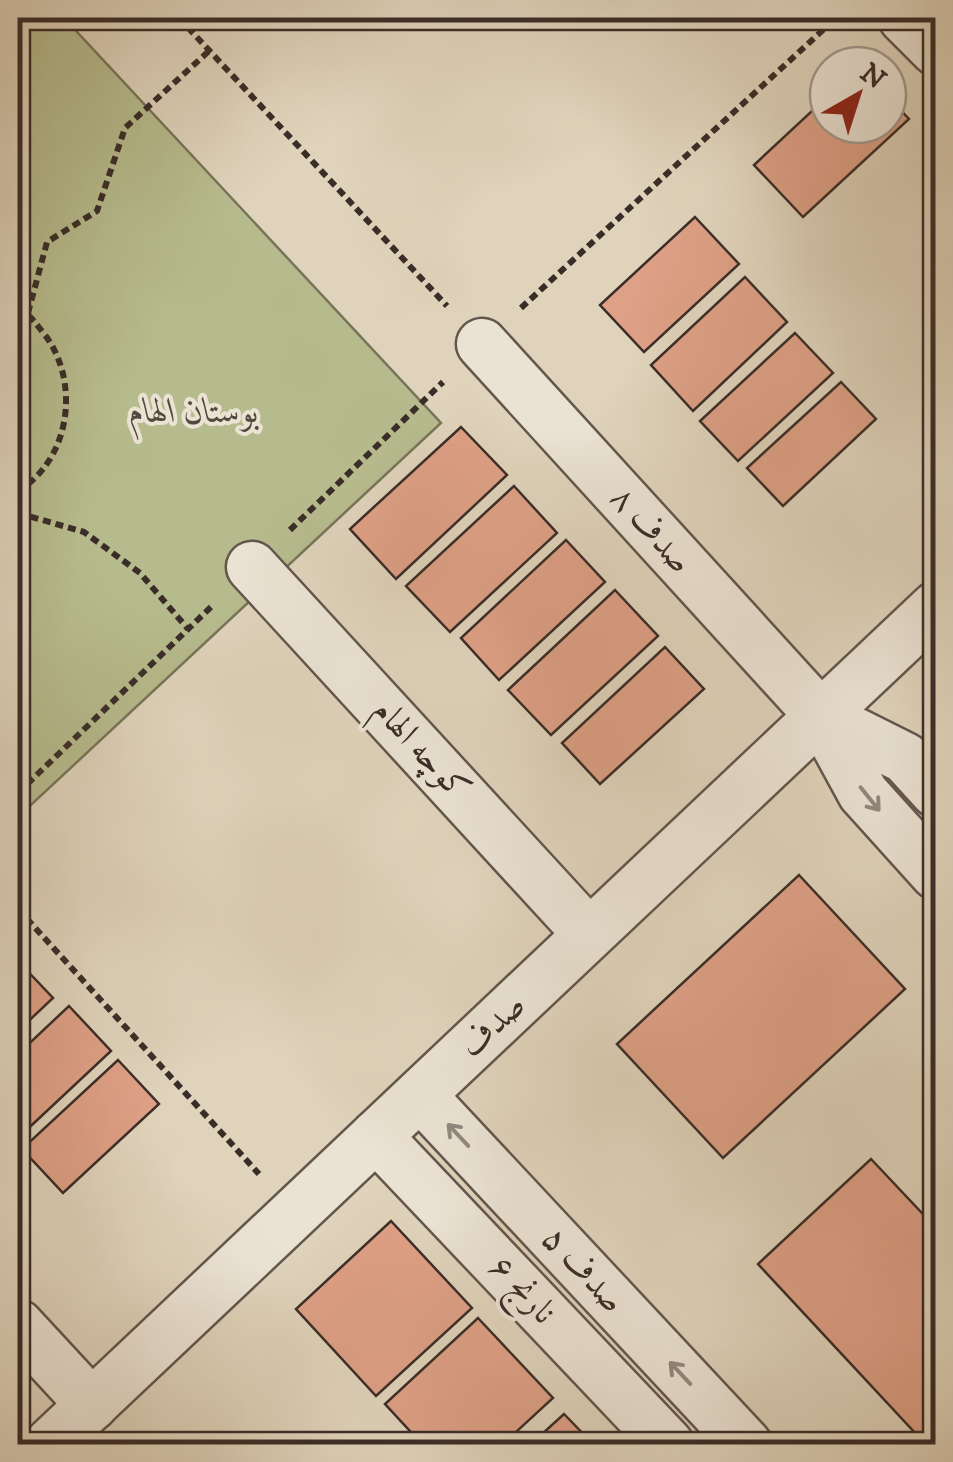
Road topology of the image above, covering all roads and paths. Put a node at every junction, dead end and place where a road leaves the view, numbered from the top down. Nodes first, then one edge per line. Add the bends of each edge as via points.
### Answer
1 (179, 18) edge
2 (836, 18) edge
3 (904, 18) edge
4 (210, 50) junction
5 (936, 50) edge
6 (18, 308) edge
7 (28, 313) junction
8 (482, 344) junction
9 (18, 492) edge
10 (18, 513) edge
11 (252, 567) junction
12 (936, 607) edge
13 (188, 629) junction
14 (820, 716) junction
15 (936, 792) edge
16 (18, 793) edge
17 (936, 874) edge
18 (18, 909) edge
19 (589, 934) junction
20 (420, 1095) junction
21 (376, 1136) junction
22 (294, 1213) junction
23 (18, 1325) edge
24 (70, 1432) edge
25 (668, 1444) edge
26 (746, 1444) edge

1 - 4 path
2 - 8 path
3 - 5 street
4 - 7 path via 125,128 97,210 46,242
4 - 8 path
6 - 7 path
7 - 9 path via 56,350 68,397 60,443 34,482
8 - 11 path
8 - 14 street, صدف ۸
10 - 13 path via 84,532 140,573
11 - 13 path
11 - 19 street, کوچه الهام
12 - 14 street, صدف
13 - 16 path
14 - 15 street via 905,758
14 -> 17 street via 862,793
14 - 19 street, صدف
18 - 22 path
19 - 20 street, صدف
20 - 21 street, صدف
26 -> 20 street, صدف ۵
21 - 22 street, صدف
21 - 25 street, نارنج ۶
22 - 24 street, صدف
23 - 24 street

